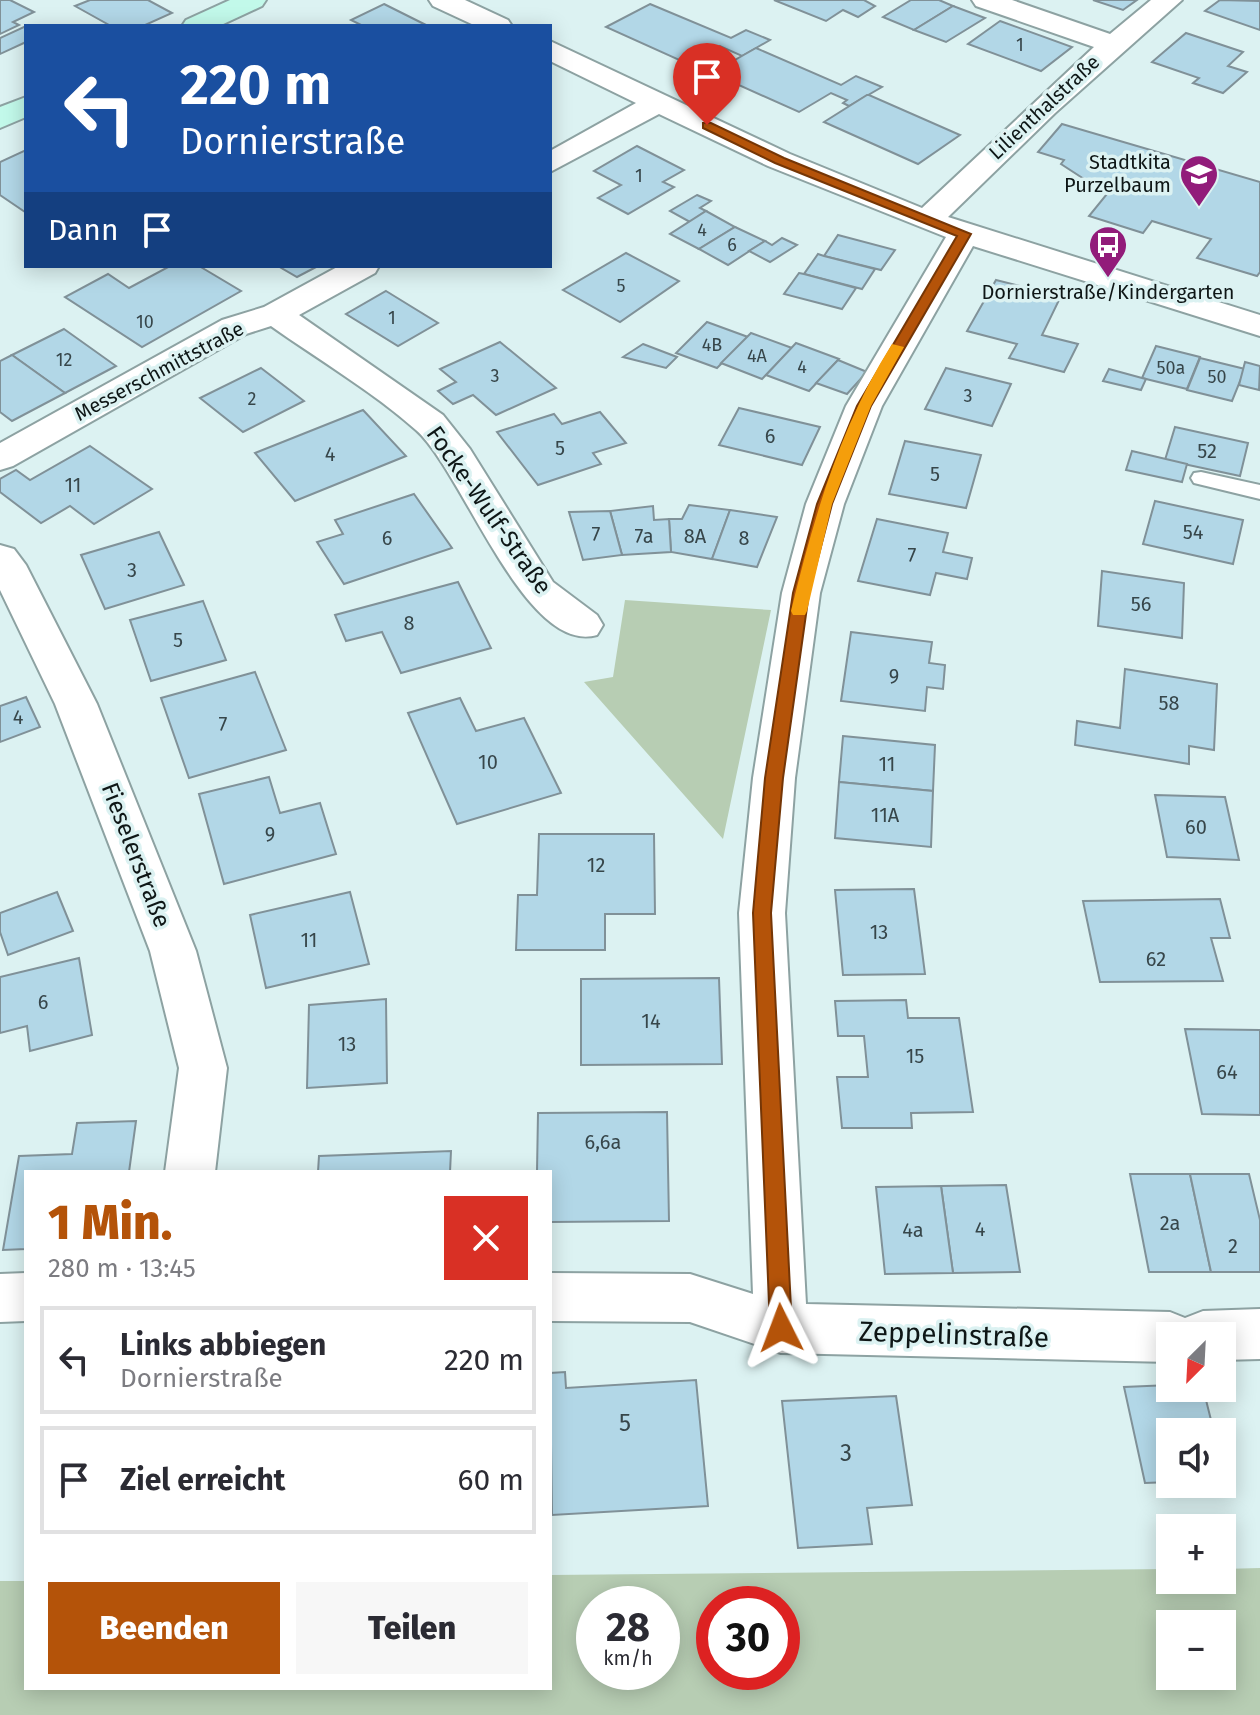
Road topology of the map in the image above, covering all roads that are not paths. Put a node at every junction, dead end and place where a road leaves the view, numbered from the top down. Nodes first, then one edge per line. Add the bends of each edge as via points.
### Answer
1 (252, 0) edge
2 (443, 0) edge
3 (986, 0) edge
4 (1168, 0) edge
5 (200, 24) edge
6 (494, 24) edge
7 (1112, 44) junction
8 (552, 51) edge
9 (659, 102) junction
10 (24, 107) edge
11 (0, 119) edge
12 (552, 162) edge
13 (927, 221) junction
14 (964, 234) junction
15 (359, 268) edge
16 (276, 314) junction
17 (1260, 326) edge
18 (0, 458) edge
19 (1201, 478) dead end
20 (1260, 492) edge
21 (0, 558) edge
22 (583, 625) dead end
23 (190, 1170) edge
24 (24, 1297) edge
25 (552, 1297) edge
26 (0, 1298) edge
27 (781, 1328) junction
28 (1260, 1334) edge
29 (1236, 1335) edge
30 (1156, 1337) edge

1 - 5 street
2 - 6 street
3 - 7 street
4 - 7 street, Lilienthalstraße
7 - 13 street, Lilienthalstraße
8 - 9 street
9 - 12 street
9 - 13 street via 779,160
10 - 11 street
13 - 14 street
14 - 17 street
14 - 27 street via 864,406 825,504 801,593 774,778 762,913
15 - 16 street, Messerschmittstraße
16 - 18 street, Messerschmittstraße via 234,327
16 - 22 street, Focke-Wulf-Straße via 430,423 457,457 539,591
19 - 20 lane
21 - 23 street, Fieselerstraße via 76,704 173,951 203,1068
24 - 26 street
25 - 27 street, Zeppelinstraße via 690,1298
27 - 30 street, Zeppelinstraße
28 - 29 street

